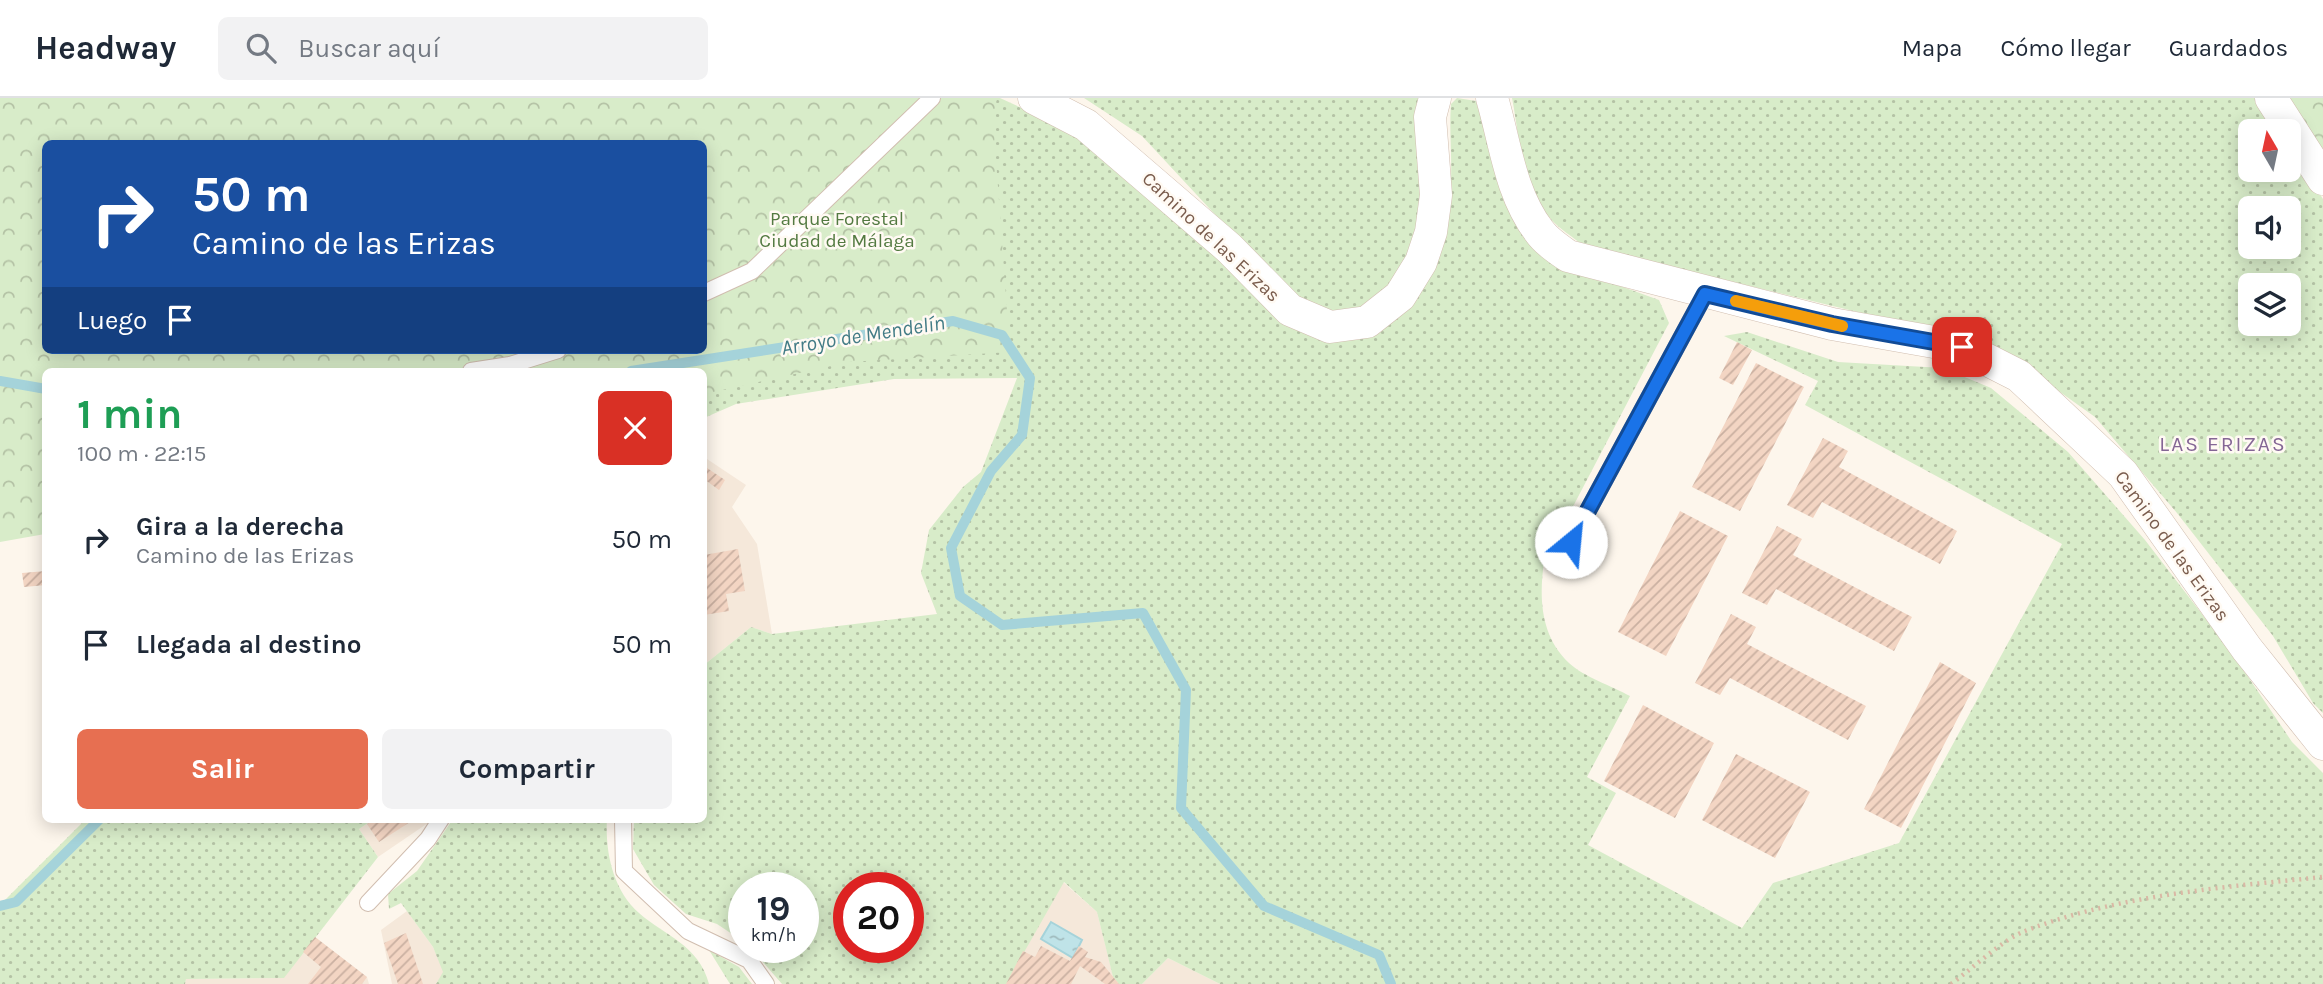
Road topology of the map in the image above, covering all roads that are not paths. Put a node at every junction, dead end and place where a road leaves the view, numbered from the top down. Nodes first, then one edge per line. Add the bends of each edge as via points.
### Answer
1 (932, 98) edge
2 (1034, 98) edge
3 (1435, 98) edge
4 (1493, 98) edge
5 (2271, 98) edge
6 (2323, 179) edge
7 (707, 292) edge
8 (1705, 294) junction
9 (545, 354) edge
10 (490, 368) edge
11 (1571, 542) dead end
12 (2323, 744) edge
13 (438, 823) edge
14 (623, 823) edge
15 (368, 903) dead end
16 (766, 984) edge

1 - 7 lane via 752,271
2 - 3 street, Camino de las Erizas via 1086,125 1229,248 1290,310 1329,327 1367,322 1400,296 1421,262 1436,195 1430,117
4 - 8 street, Camino de las Erizas via 1503,150 1540,234 1567,256
5 - 6 street
8 - 11 lane
8 - 12 street, Camino de las Erizas via 1832,324 1962,347 2019,376 2123,474 2247,649
9 - 10 lane
13 - 15 lane
14 - 16 lane via 624,872 688,931 750,960

